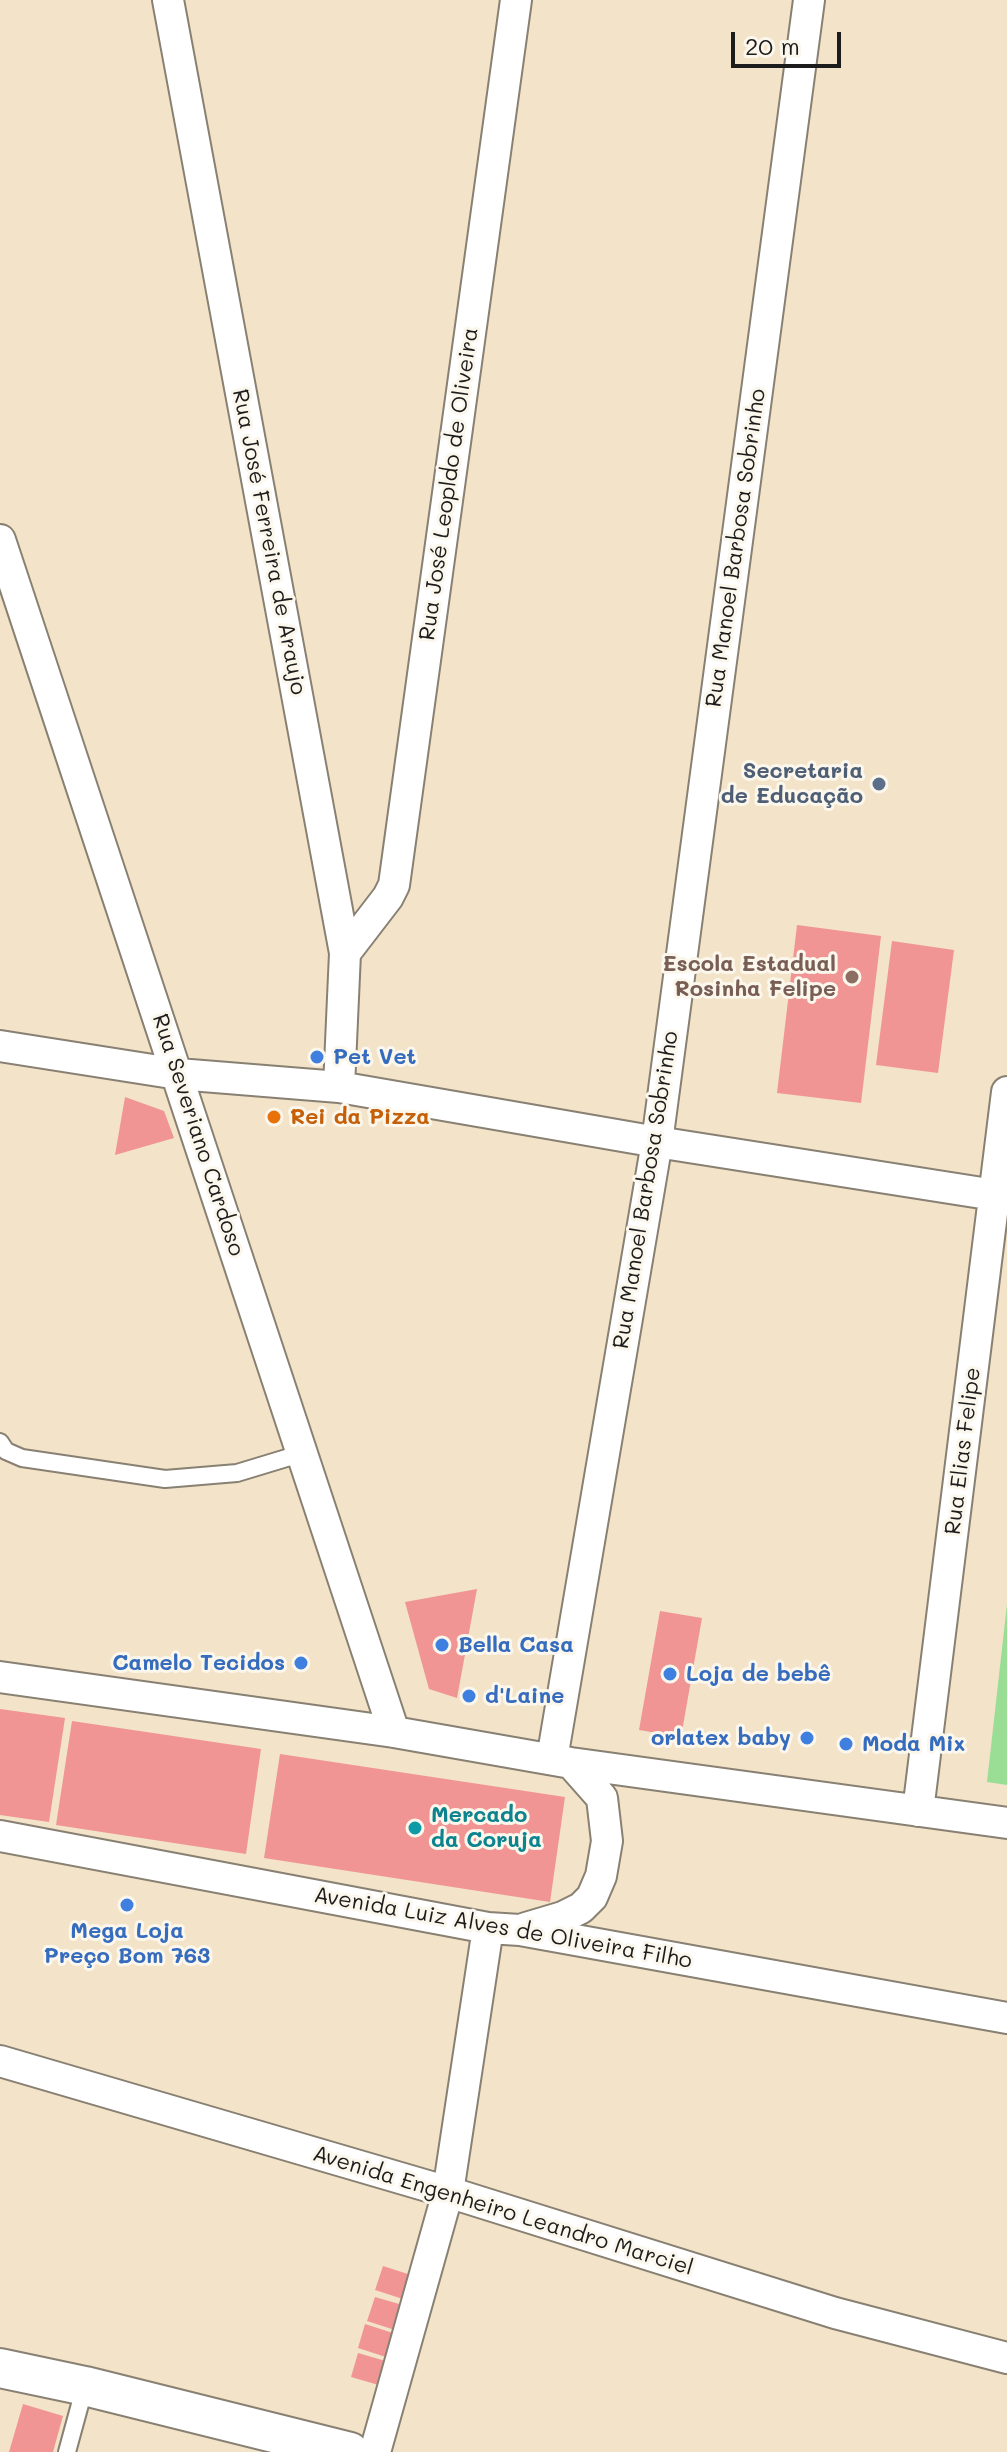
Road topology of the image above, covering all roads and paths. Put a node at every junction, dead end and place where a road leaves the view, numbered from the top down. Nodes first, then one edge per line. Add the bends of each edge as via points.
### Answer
1 (168, 0) edge
2 (516, 0) edge
3 (809, 0) edge
4 (0, 540) edge
5 (345, 953) junction
6 (0, 1046) edge
7 (178, 1074) junction
8 (339, 1087) junction
9 (1007, 1092) edge
10 (657, 1142) junction
11 (1001, 1196) edge
12 (0, 1442) edge
13 (303, 1453) junction
14 (0, 1677) edge
15 (394, 1732) junction
16 (562, 1761) junction
17 (918, 1811) junction
18 (1007, 1823) edge
19 (0, 1836) edge
20 (488, 1928) junction
21 (520, 1930) junction
22 (1007, 2018) edge
23 (0, 2061) edge
24 (448, 2192) junction
25 (1007, 2358) edge
26 (0, 2368) edge
27 (85, 2386) junction
28 (67, 2452) edge
29 (350, 2452) edge
30 (375, 2452) edge

1 - 5 street, Rua José Ferreira de Araujo
2 - 5 street, Rua José Leopldo de Oliveira via 394,885
3 - 10 street, Rua Manoel Barbosa Sobrinho
4 - 7 street, Rua Severiano Cardoso
5 - 8 street, Rua José Ferreira de Araujo
6 - 7 street
7 - 8 street
7 - 13 street, Rua Severiano Cardoso
8 - 10 street
9 - 11 street, Rua Elias Felipe
10 - 11 street
10 - 16 street, Rua Manoel Barbosa Sobrinho
11 - 17 street, Rua Elias Felipe
12 - 13 lane via 22,1458 165,1479 237,1473
13 - 15 street, Rua Severiano Cardoso
14 - 15 street
15 - 16 street
16 - 17 street
16 - 21 street via 602,1798 607,1841 601,1876 581,1908
17 - 18 street
19 - 20 street, Avenida Luiz Alves de Oliveira Filho
20 - 21 street, Avenida Luiz Alves de Oliveira Filho
20 - 24 street
21 - 22 street, Avenida Luiz Alves de Oliveira Filho
23 - 24 street, Avenida Engenheiro Leandro Marciel
24 - 25 street, Avenida Engenheiro Leandro Marciel via 821,2309
24 - 30 street
26 - 27 street
27 - 28 lane
27 - 29 street

